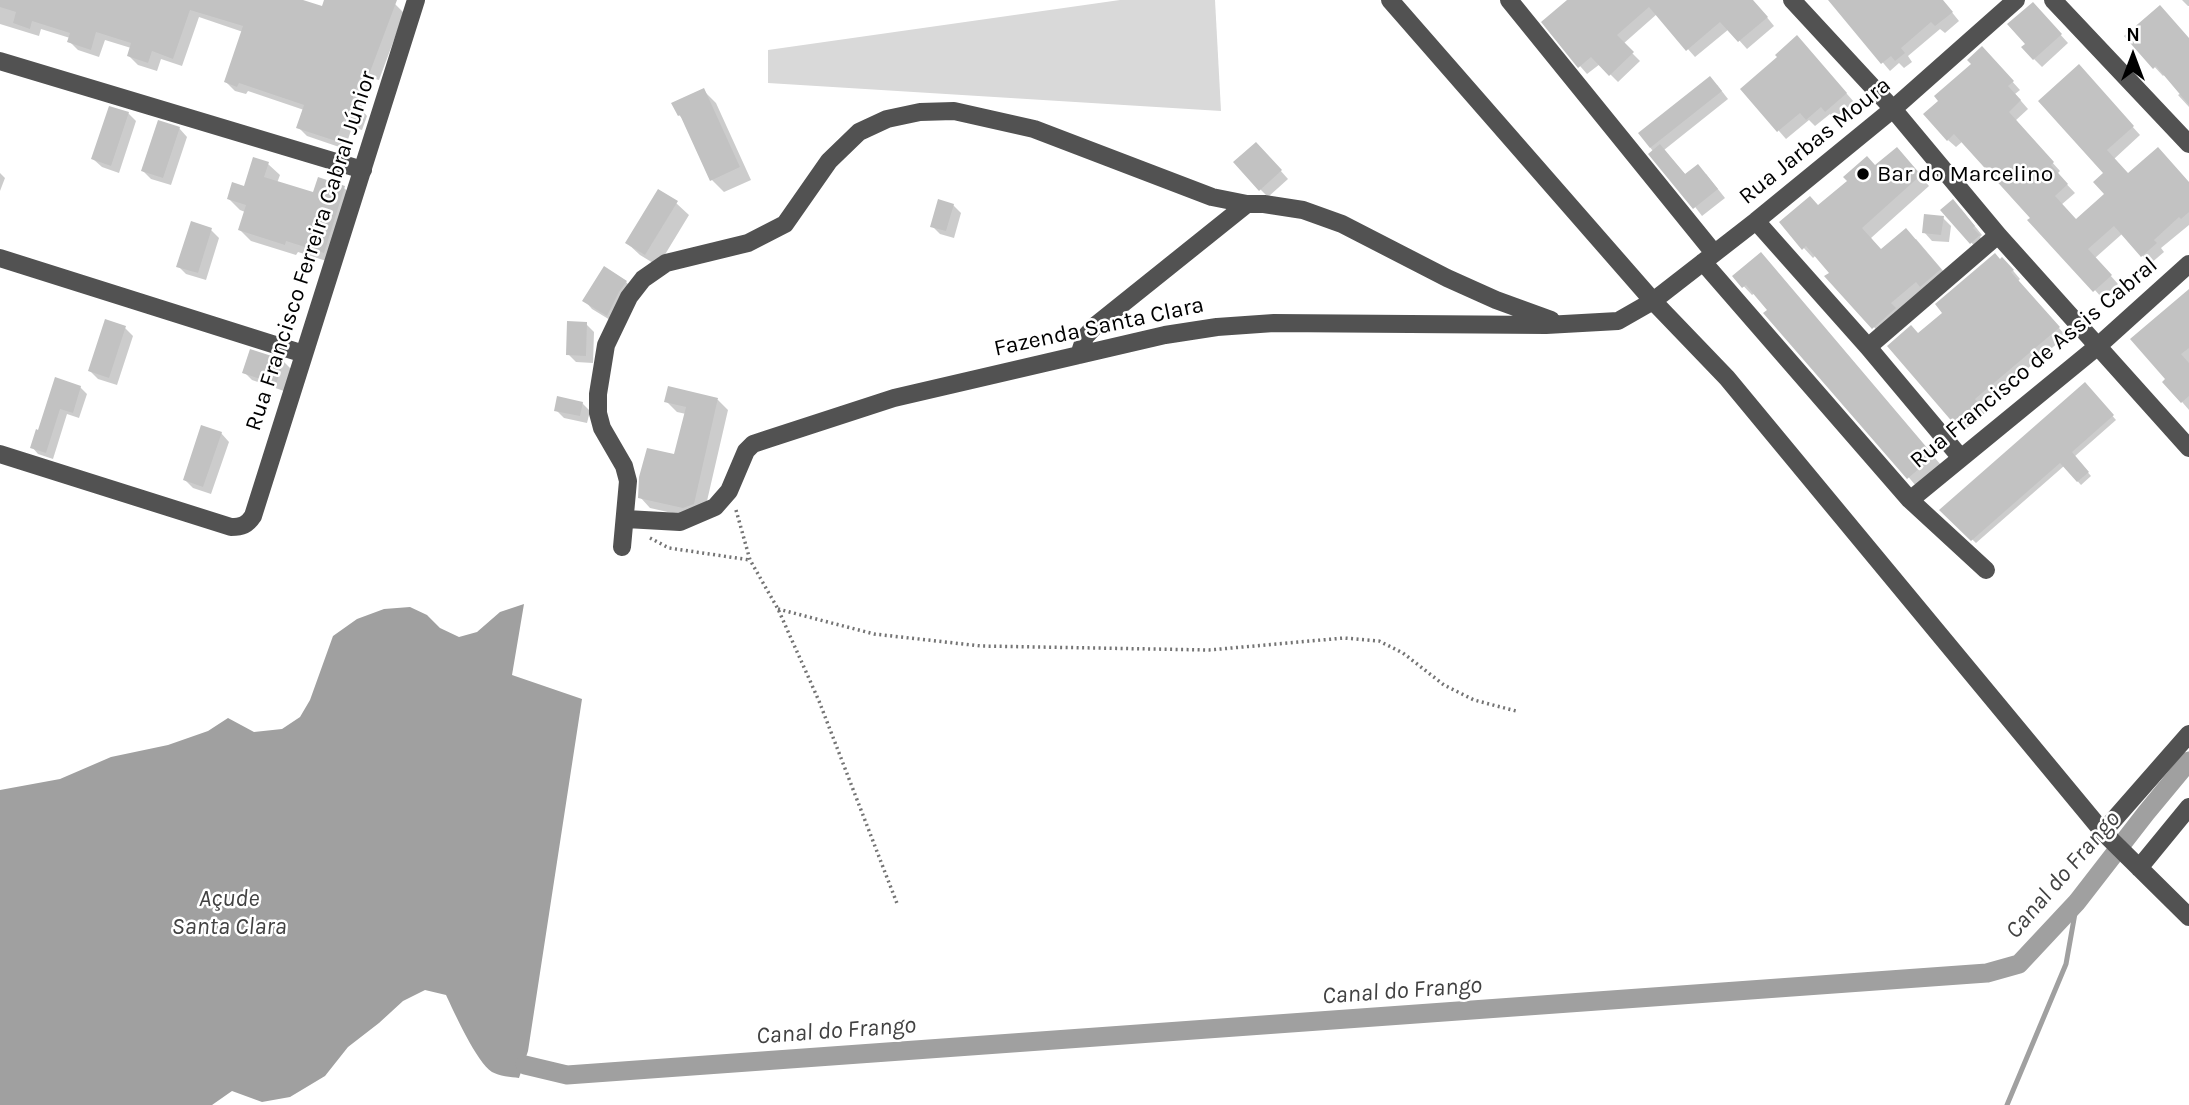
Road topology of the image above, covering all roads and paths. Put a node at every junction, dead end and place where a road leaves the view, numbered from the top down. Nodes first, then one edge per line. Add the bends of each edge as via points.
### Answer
1 (416, 0) edge
2 (1390, 0) edge
3 (1791, 0) edge
4 (2016, 0) edge
5 (2053, 0) edge
6 (1515, 2) edge
7 (0, 61) edge
8 (1894, 109) junction
9 (2189, 144) edge
10 (363, 170) junction
11 (1247, 204) junction
12 (1756, 221) junction
13 (1998, 235) junction
14 (1709, 257) junction
15 (0, 258) edge
16 (2189, 264) edge
17 (1645, 306) junction
18 (1569, 324) junction
19 (2098, 346) junction
20 (1868, 347) junction
21 (304, 354) junction
22 (1079, 355) junction
23 (2189, 448) edge
24 (0, 454) edge
25 (1961, 458) junction
26 (729, 491) junction
27 (1910, 500) junction
28 (626, 519) junction
29 (622, 547) dead end
30 (750, 560) junction
31 (1986, 570) dead end
32 (778, 610) junction
33 (1516, 711) dead end
34 (2189, 734) edge
35 (2189, 807) edge
36 (2106, 836) junction
37 (2135, 864) junction
38 (898, 906) dead end
39 (2189, 917) edge

1 - 10 street, Rua Francisco Ferreira Cabral Júnior
2 - 17 street
3 - 8 street
4 - 8 street, Rua Jarbas Moura
5 - 9 street
6 - 14 street
7 - 10 street
8 - 12 street, Rua Jarbas Moura
8 - 13 street
10 - 21 street, Rua Francisco Ferreira Cabral Júnior
11 - 18 street via 1303,210 1496,300
11 - 22 street via 1096,325 1085,337
11 - 28 street via 1212,197 1034,129 954,111 887,119 859,132 829,161 785,224 748,243 666,263 642,279 629,297 606,345 598,394 603,428 628,481
12 - 14 street, Rua Jarbas Moura
12 - 20 street
13 - 19 street
13 - 20 street
14 - 17 street, Rua Jarbas Moura
14 - 27 street
15 - 21 street
16 - 19 street, Rua Francisco de Assis Cabral
17 - 18 street, Fazenda Santa Clara via 1618,321
17 - 36 street via 1727,378
18 - 22 street, Fazenda Santa Clara via 1274,323 1165,335
19 - 23 street
19 - 25 street, Rua Francisco de Assis Cabral
20 - 25 street
21 - 24 street, Rua Francisco Ferreira Cabral Júnior via 253,516 241,527
22 - 26 street, Fazenda Santa Clara via 894,398 753,444
25 - 27 street, Rua Francisco de Assis Cabral
26 - 28 street via 715,507 680,522
26 - 30 path
27 - 31 street
28 - 29 street
28 - 30 path via 669,548
30 - 32 path
32 - 33 path via 874,634 981,646 1209,650 1344,638 1379,641 1454,690
32 - 38 path via 819,701
34 - 36 street
35 - 37 street
36 - 37 street
37 - 39 street

